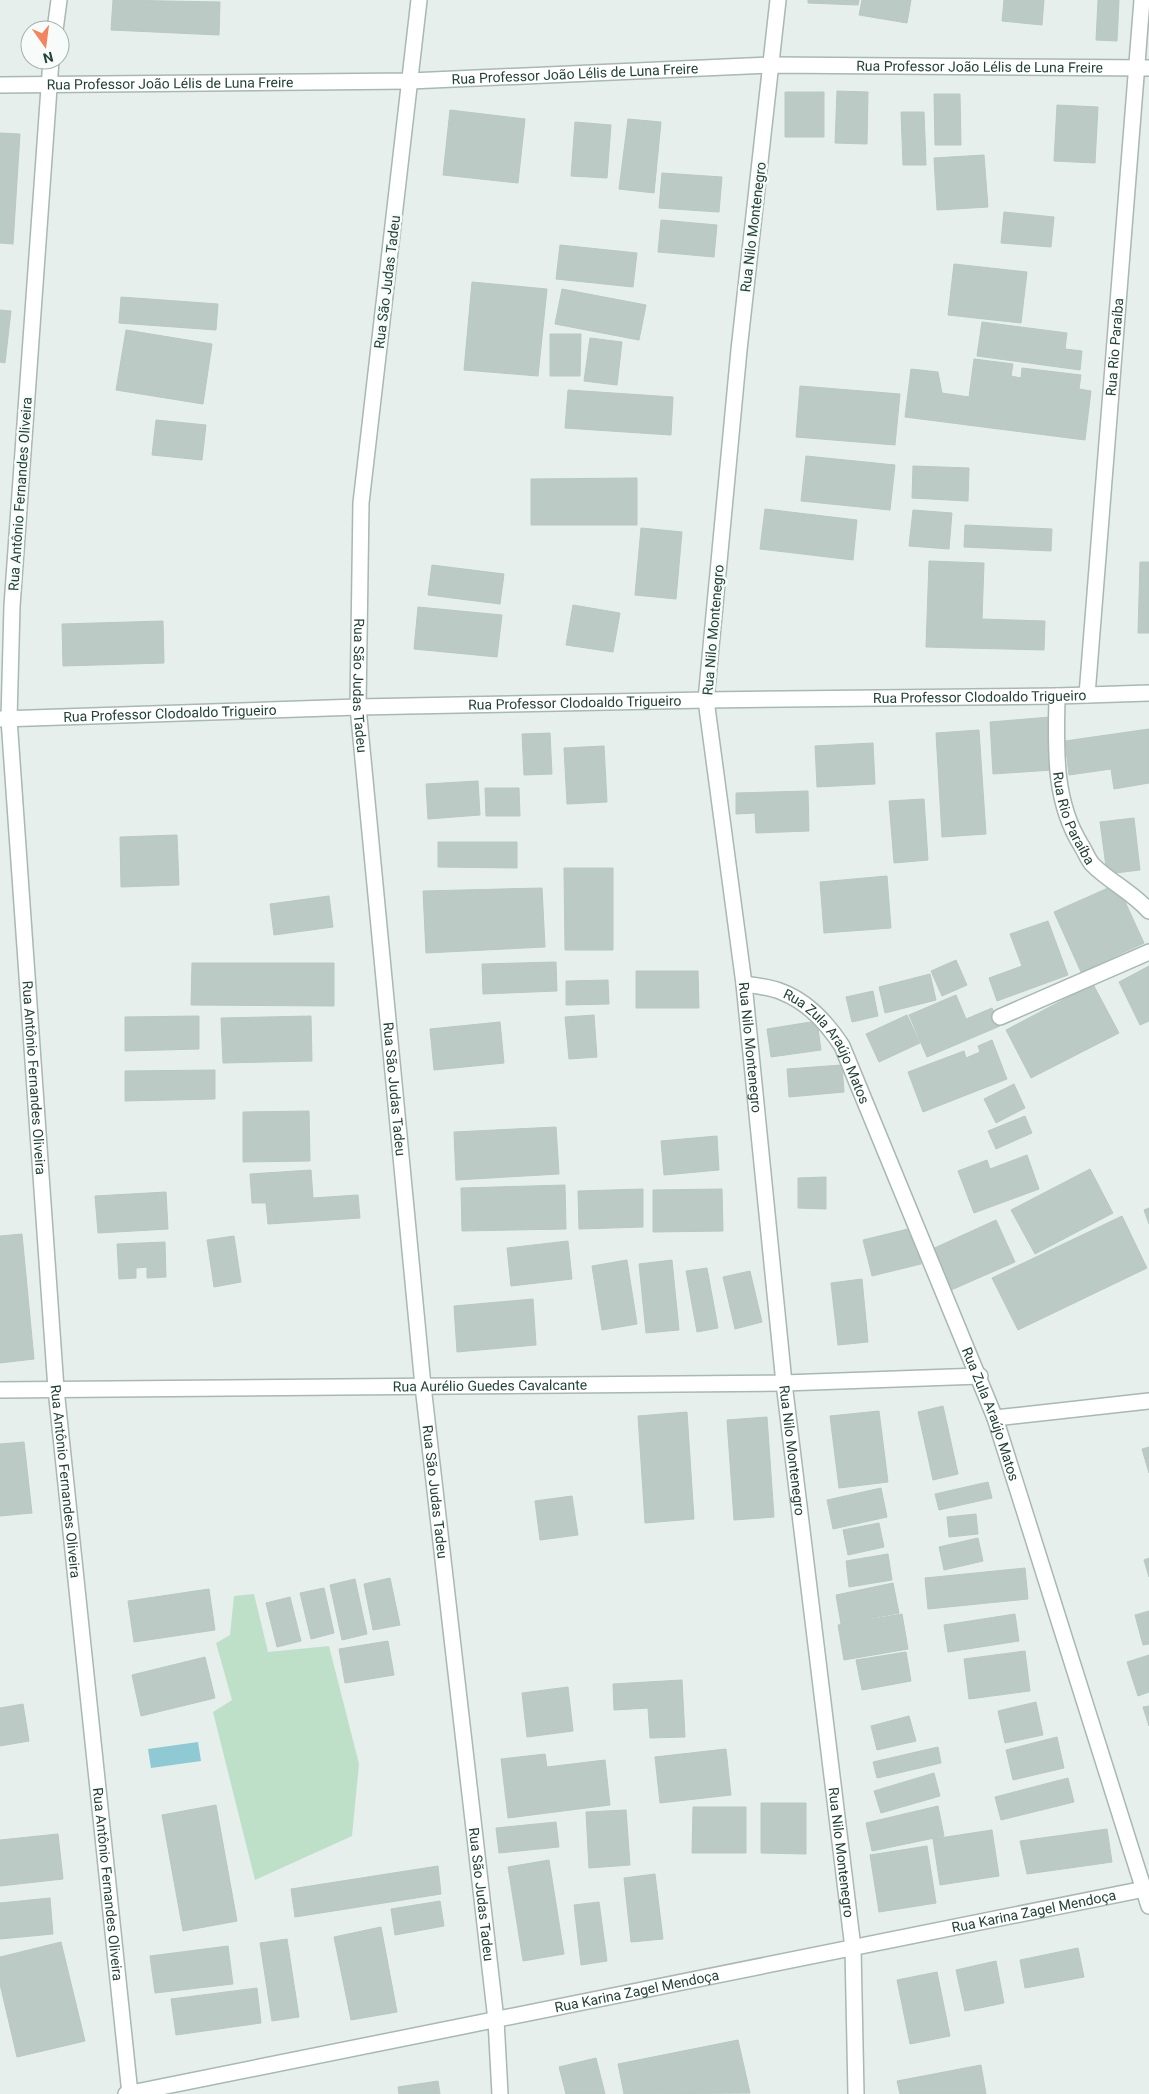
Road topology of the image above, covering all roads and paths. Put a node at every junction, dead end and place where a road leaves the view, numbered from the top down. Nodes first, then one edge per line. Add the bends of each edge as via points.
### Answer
1 (59, 0) edge
2 (419, 0) edge
3 (778, 0) edge
4 (1142, 0) edge
5 (56, 20) edge
6 (772, 65) junction
7 (1142, 68) edge
8 (50, 70) edge
9 (410, 82) junction
10 (0, 85) edge
11 (48, 85) junction
12 (1149, 693) edge
13 (1087, 695) junction
14 (1057, 696) junction
15 (706, 700) junction
16 (358, 707) junction
17 (4, 719) edge
18 (1149, 912) edge
19 (1149, 952) edge
20 (744, 984) junction
21 (1000, 1017) dead end
22 (980, 1376) junction
23 (784, 1383) junction
24 (423, 1386) junction
25 (56, 1389) junction
26 (0, 1390) edge
27 (1149, 1401) edge
28 (995, 1418) junction
29 (1146, 1889) edge
30 (1149, 1906) edge
31 (853, 1948) junction
32 (496, 2020) junction
33 (129, 2094) edge
34 (500, 2094) edge
35 (856, 2094) edge

1 - 5 street
2 - 9 street, Rua São Judas Tadeu
3 - 6 street, Rua Nilo Montenegro
4 - 7 street, Rua Rio Paraíba
6 - 7 street, Rua Professor João Lélis de Luna Freire
6 - 9 street, Rua Professor João Lélis de Luna Freire
6 - 15 street, Rua Nilo Montenegro via 739,350
7 - 13 street, Rua Rio Paraíba
8 - 11 street, Rua Antônio Fernandes Oliveira
9 - 11 street, Rua Professor João Lélis de Luna Freire
9 - 16 street, Rua São Judas Tadeu via 361,503
10 - 11 street, Rua Professor João Lélis de Luna Freire
11 - 17 street, Rua Antônio Fernandes Oliveira
12 - 13 street, Rua Professor Clodoaldo Trigueiro
13 - 14 street, Rua Professor Clodoaldo Trigueiro
14 - 15 street, Rua Professor Clodoaldo Trigueiro
14 - 18 street, Rua Rio Paraíba via 1056,748 1060,793 1073,832 1093,864
15 - 16 street, Rua Professor Clodoaldo Trigueiro
15 - 20 street, Rua Nilo Montenegro
16 - 17 street, Rua Professor Clodoaldo Trigueiro
16 - 24 street, Rua São Judas Tadeu
17 - 25 street, Rua Antônio Fernandes Oliveira
19 - 21 street
20 - 22 street, Rua Zula Araújo Matos via 781,991 800,1001 831,1029 842,1046
20 - 23 street, Rua Nilo Montenegro
22 - 23 street, Rua Aurélio Guedes Cavalcante
22 - 28 street, Rua Zula Araújo Matos
23 - 24 street, Rua Aurélio Guedes Cavalcante
23 - 31 street, Rua Nilo Montenegro
24 - 25 street, Rua Aurélio Guedes Cavalcante
24 - 32 street, Rua São Judas Tadeu
25 - 26 street, Rua Aurélio Guedes Cavalcante
25 - 33 street, Rua Antônio Fernandes Oliveira
27 - 28 street
28 - 29 street, Rua Zula Araújo Matos
29 - 30 street, Rua Zula Araújo Matos
29 - 31 street, Rua Karina Zagel Mendoça
31 - 32 street, Rua Karina Zagel Mendoça
31 - 35 street, Rua Nilo Montenegro
32 - 33 street, Rua Karina Zagel Mendoça
32 - 34 street, Rua São Judas Tadeu

